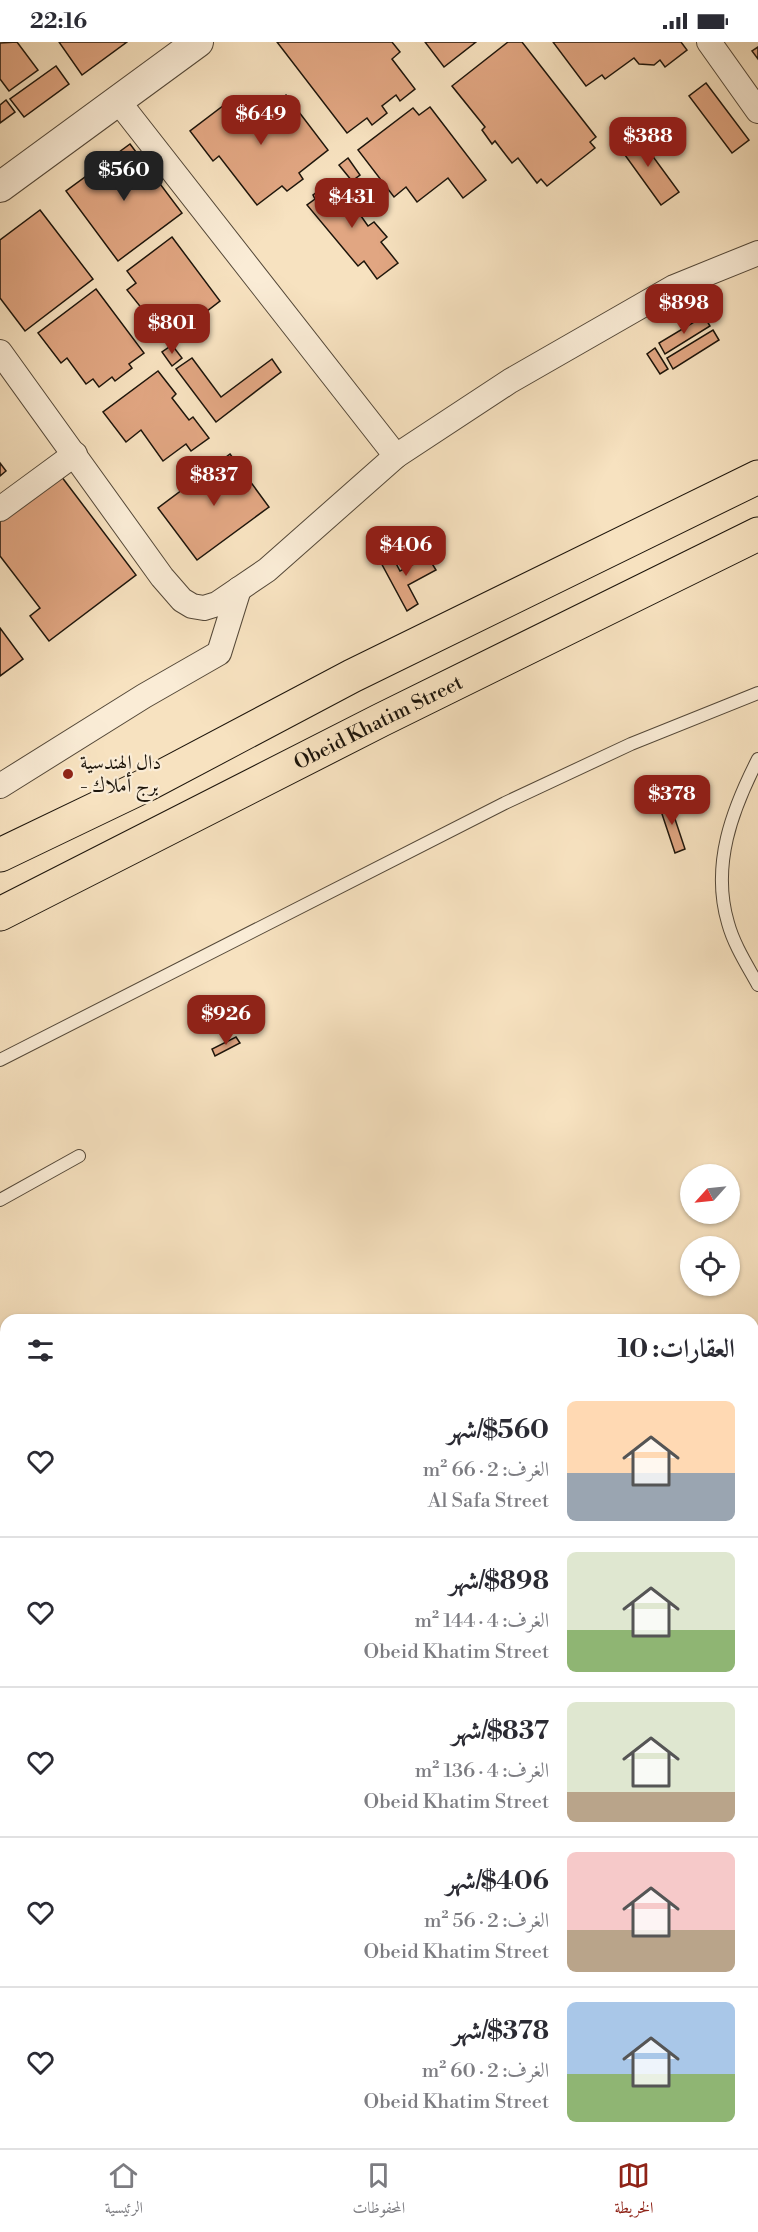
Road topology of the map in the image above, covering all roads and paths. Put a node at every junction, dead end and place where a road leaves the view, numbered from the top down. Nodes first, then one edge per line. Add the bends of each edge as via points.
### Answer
1 (709, 42) edge
2 (188, 45) edge
3 (118, 101) junction
4 (758, 111) edge
5 (0, 188) edge
6 (758, 253) edge
7 (0, 352) edge
8 (75, 454) junction
9 (396, 456) junction
10 (758, 477) edge
11 (0, 509) edge
12 (758, 534) edge
13 (239, 589) junction
14 (758, 693) edge
15 (758, 759) edge
16 (0, 786) edge
17 (0, 855) edge
18 (0, 914) edge
19 (758, 985) edge
20 (0, 1060) edge
21 (79, 1156) dead end
22 (0, 1200) edge

1 - 4 street
2 - 3 street
3 - 5 street
3 - 9 street
6 - 9 street via 674,287 510,381
7 - 8 street
8 - 11 street
8 - 13 street via 182,600 204,608
9 - 13 street via 267,570
10 - 17 main road via 352,676 148,784
12 - 18 main road, Obeid Khatim Street
13 - 16 street via 219,653 134,701
14 - 20 lane via 631,744 505,803
15 - 19 lane via 729,826 722,858 721,891 728,924
21 - 22 lane

